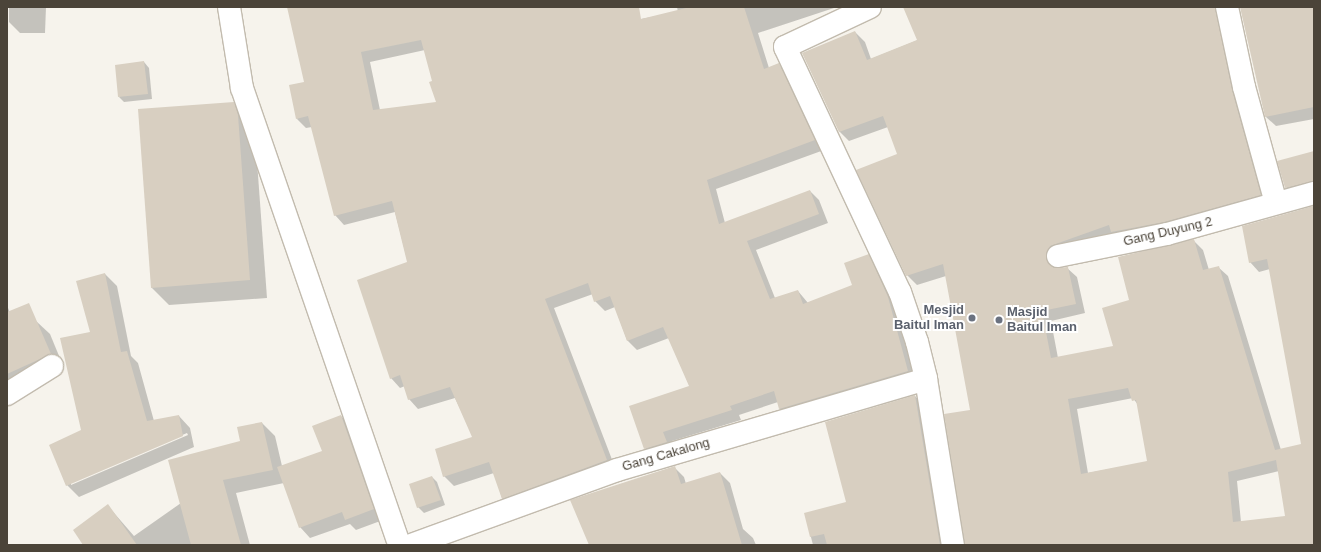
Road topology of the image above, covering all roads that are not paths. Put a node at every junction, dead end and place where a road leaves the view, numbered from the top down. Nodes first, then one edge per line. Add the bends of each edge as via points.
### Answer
1 (228, 7) edge
2 (870, 7) edge
3 (1228, 7) edge
4 (1314, 193) edge
5 (1276, 203) junction
6 (1058, 256) dead end
7 (52, 366) dead end
8 (926, 379) junction
9 (7, 394) edge
10 (408, 543) edge
11 (953, 545) edge

1 - 10 street via 242,88
2 - 8 street via 785,47 900,292
3 - 5 street via 1244,87
4 - 5 street, Gang Duyung 2
5 - 6 street, Gang Duyung 2 via 1167,234
7 - 9 street
8 - 10 street, Gang Cakalong via 617,470
8 - 11 street

